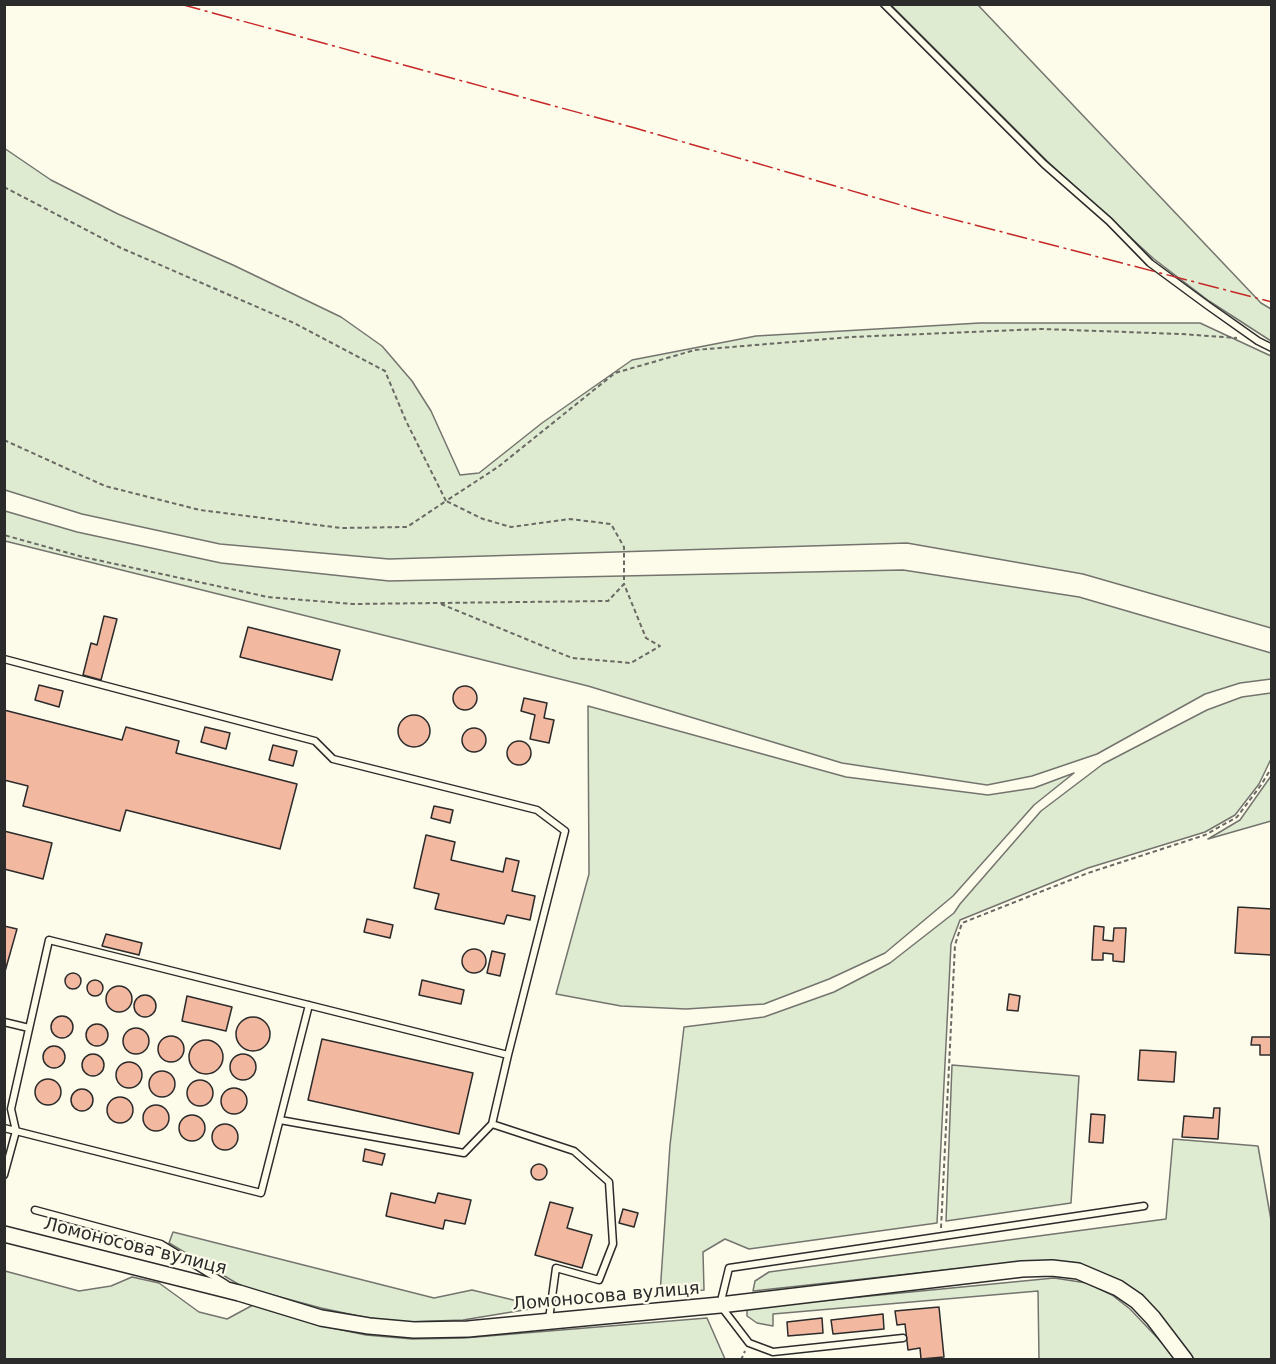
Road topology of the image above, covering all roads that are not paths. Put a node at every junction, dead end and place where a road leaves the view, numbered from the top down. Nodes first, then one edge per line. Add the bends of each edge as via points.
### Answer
1 (884, 4) edge
2 (1272, 348) edge
3 (4, 659) edge
4 (309, 1005) junction
5 (4, 1022) edge
6 (29, 1028) junction
7 (508, 1055) junction
8 (280, 1120) junction
9 (492, 1124) junction
10 (4, 1128) edge
11 (16, 1131) junction
12 (4, 1175) edge
13 (1144, 1206) dead end
14 (34, 1210) dead end
15 (4, 1234) edge
16 (239, 1293) junction
17 (720, 1305) junction
18 (549, 1322) junction
19 (903, 1338) dead end
20 (1185, 1359) edge

1 - 2 lane via 1044,164 1150,263
3 - 7 lane via 315,741 333,759 537,810 565,831
4 - 6 lane via 50,940
4 - 7 lane
4 - 8 lane
5 - 6 lane
6 - 11 lane via 11,1109
7 - 9 lane
8 - 9 lane via 464,1153
8 - 11 lane via 261,1193
9 - 18 lane via 574,1151 609,1182 613,1244 599,1280 556,1268
10 - 11 lane
11 - 12 lane
13 - 17 lane via 729,1268
14 - 16 lane via 161,1244
15 - 16 street, Ломоносова вулиця
16 - 18 street, Ломоносова вулиця via 321,1318 369,1326 468,1329
17 - 18 street, Ломоносова вулиця
17 - 19 lane via 749,1343 773,1352
17 - 20 street, Ломоносова вулиця via 1022,1269 1078,1271 1137,1301

